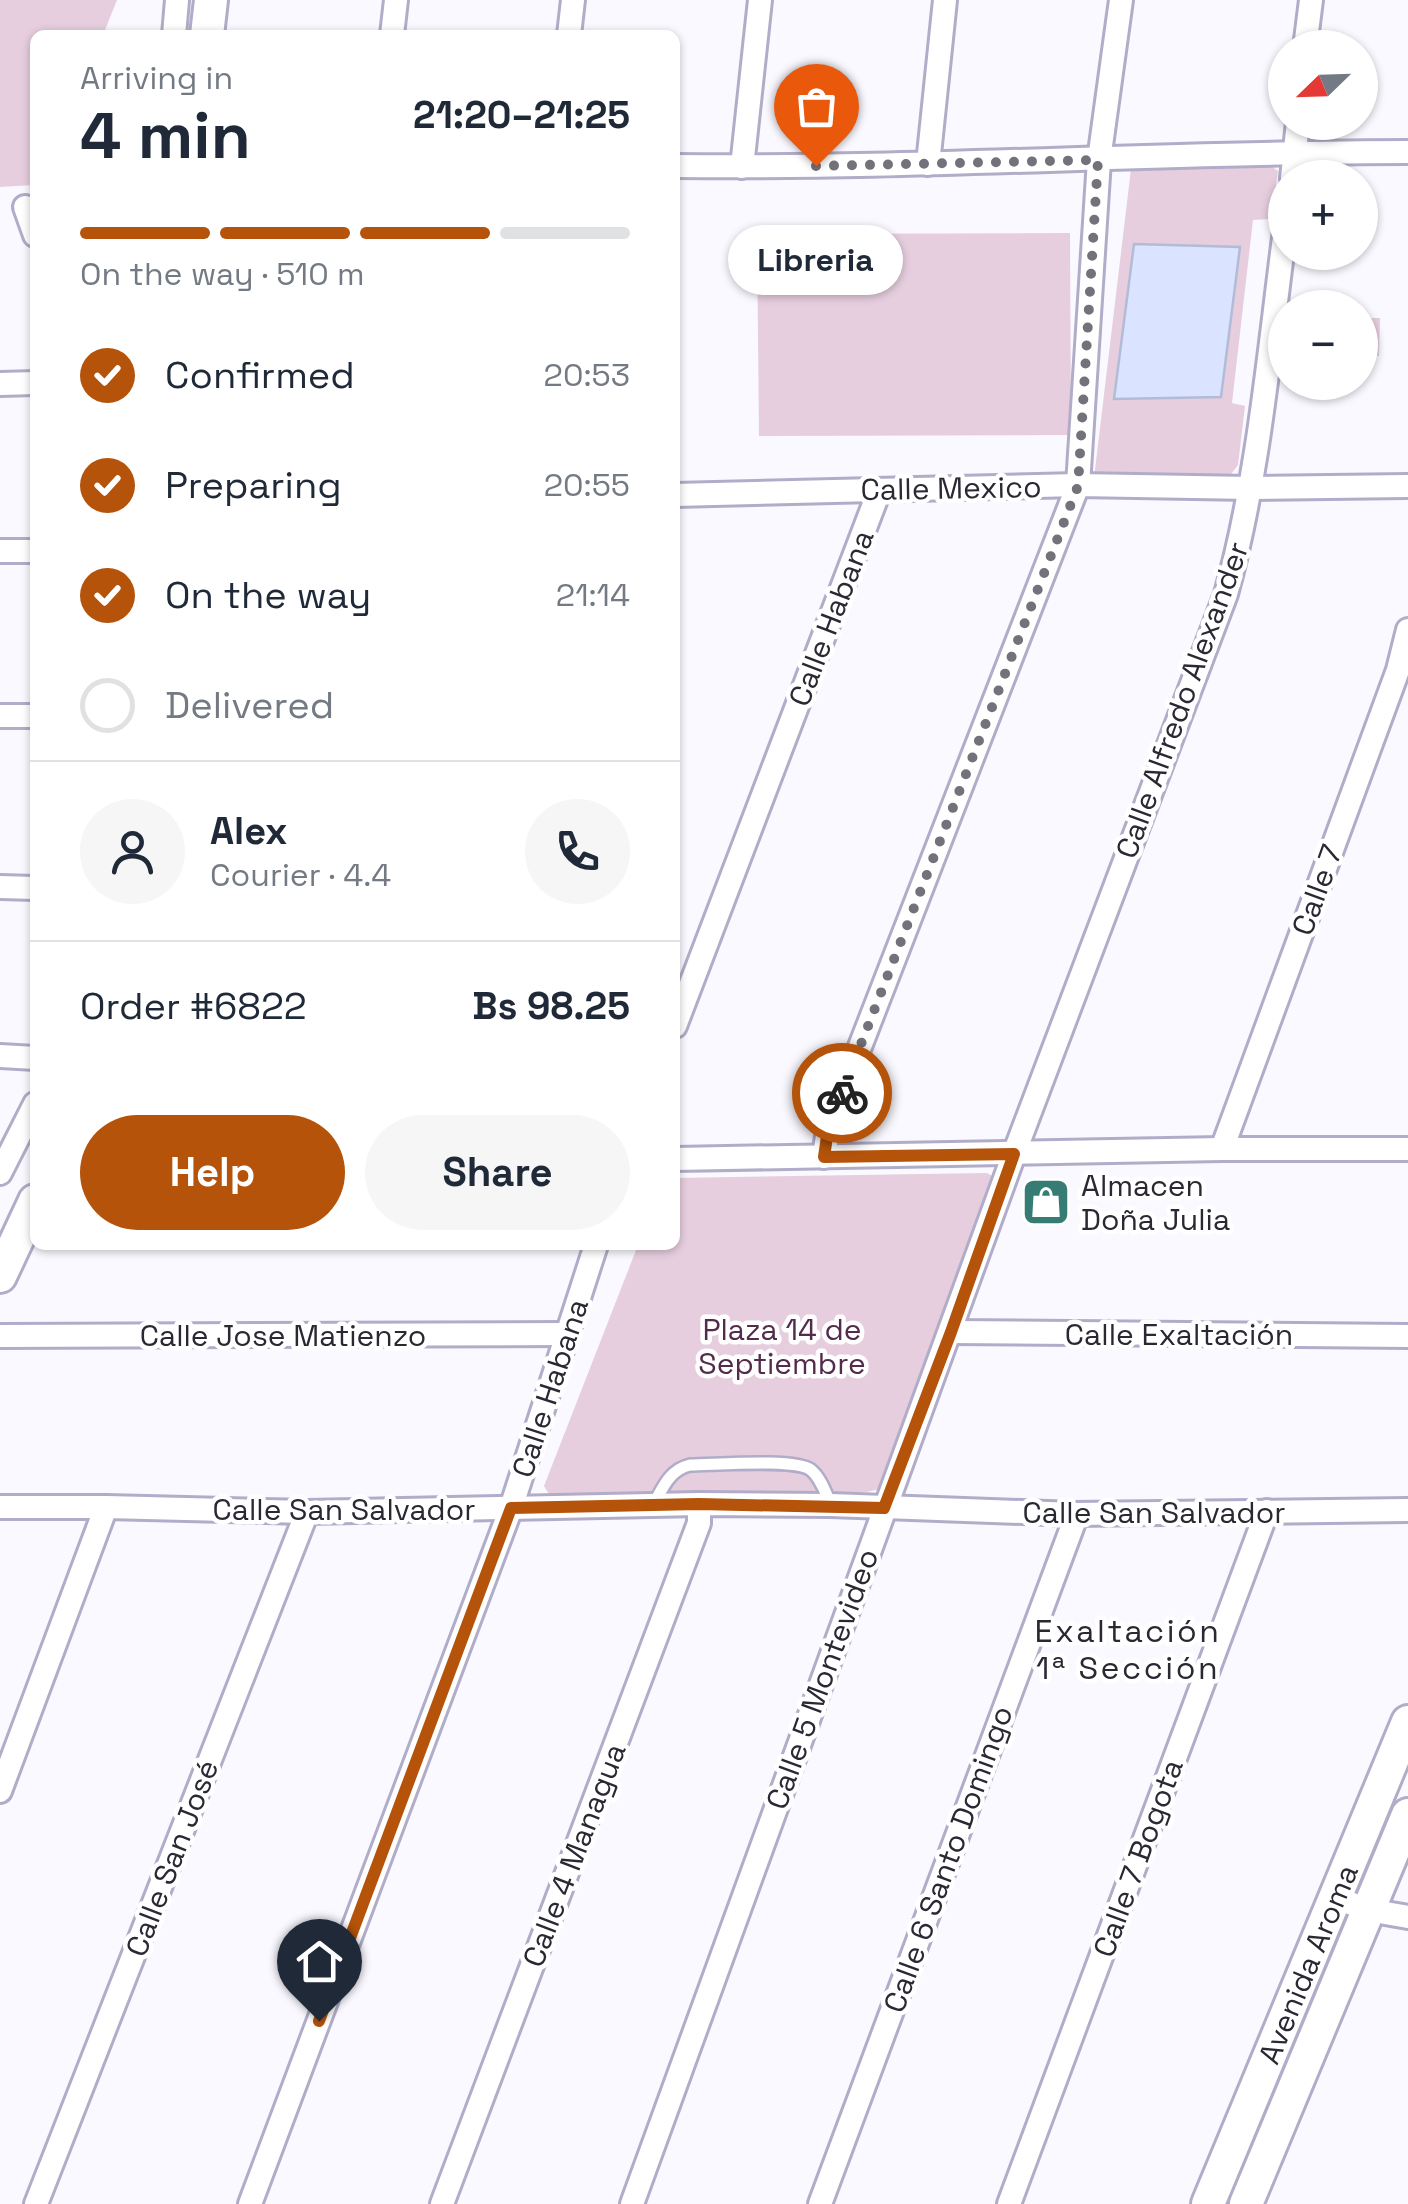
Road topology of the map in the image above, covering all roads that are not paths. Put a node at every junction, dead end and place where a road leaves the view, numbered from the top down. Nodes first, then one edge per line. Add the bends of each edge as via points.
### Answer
1 (178, 0) edge
2 (212, 0) edge
3 (396, 0) edge
4 (573, 0) edge
5 (760, 0) edge
6 (945, 0) edge
7 (1121, 0) edge
8 (1310, 0) edge
9 (175, 30) edge
10 (209, 30) edge
11 (393, 30) edge
12 (570, 30) edge
13 (1307, 30) edge
14 (1296, 140) edge
15 (1295, 152) junction
16 (1408, 152) edge
17 (1098, 160) junction
18 (1294, 160) edge
19 (928, 164) junction
20 (680, 166) edge
21 (742, 167) junction
22 (0, 207) edge
23 (30, 210) edge
24 (1280, 270) edge
25 (0, 384) edge
26 (30, 384) edge
27 (1078, 486) junction
28 (1408, 486) edge
29 (1252, 488) junction
30 (878, 490) junction
31 (680, 495) edge
32 (0, 551) edge
33 (30, 551) edge
34 (1408, 630) edge
35 (0, 716) edge
36 (30, 716) edge
37 (0, 887) edge
38 (30, 888) edge
39 (680, 1013) edge
40 (0, 1056) edge
41 (30, 1058) edge
42 (30, 1114) edge
43 (1222, 1149) junction
44 (1408, 1149) edge
45 (1014, 1154) junction
46 (824, 1157) junction
47 (680, 1159) edge
48 (0, 1173) edge
49 (19, 1216) edge
50 (594, 1250) edge
51 (0, 1276) edge
52 (951, 1332) junction
53 (566, 1334) junction
54 (0, 1336) edge
55 (1408, 1336) edge
56 (699, 1504) junction
57 (652, 1506) junction
58 (831, 1506) junction
59 (0, 1507) edge
60 (106, 1507) junction
61 (511, 1508) junction
62 (884, 1508) junction
63 (1408, 1510) edge
64 (307, 1512) junction
65 (1267, 1512) junction
66 (1074, 1514) junction
67 (1408, 1722) edge
68 (0, 1791) edge
69 (1408, 1815) edge
70 (1334, 1896) junction
71 (1368, 1910) junction
72 (1408, 1917) edge
73 (36, 2204) edge
74 (250, 2204) edge
75 (442, 2204) edge
76 (632, 2204) edge
77 (820, 2204) edge
78 (1009, 2204) edge
79 (1208, 2204) edge
80 (1246, 2204) edge

1 - 9 street
2 - 10 street
3 - 11 street
4 - 12 street
5 - 21 street
6 - 19 street
7 - 17 street
8 - 13 street
14 - 15 street
15 - 16 street
15 - 17 street
15 - 18 street
17 - 19 street
17 - 27 street
19 - 21 street
20 - 21 street
22 - 23 street
24 - 29 street, Calle Alfredo Alexander
25 - 26 street
27 - 29 street, Calle Mexico
27 - 30 street, Calle Mexico
27 - 46 street via 835,1111
28 - 29 street, Calle Mexico
29 - 45 street, Calle Alfredo Alexander via 1226,594
30 - 31 street, Calle Mexico
30 - 39 street, Calle Habana
32 - 33 street
34 - 43 street, Calle 7
35 - 36 street
37 - 38 street
40 - 41 street
42 - 48 street
43 - 44 street
43 - 45 street
45 - 46 street
45 - 52 street, Calle 5 Montevideo
46 - 47 street
49 - 51 street
50 - 53 street, Calle Habana
52 - 55 street, Calle Exaltación
52 - 62 street, Calle 5 Montevideo
53 - 54 street, Calle Jose Matienzo
53 - 61 street, Calle Habana
56 - 57 street, Calle San Salvador
56 - 58 street, Calle San Salvador
56 - 75 street, Calle 4 Managua via 692,1541
57 - 58 lane via 680,1467 796,1464 814,1472
57 - 61 street, Calle San Salvador
58 - 62 street, Calle San Salvador
59 - 60 street, Calle San Salvador
60 - 64 street, Calle San Salvador
60 - 68 street
61 - 64 street, Calle San Salvador
61 - 74 street, Calle Habana
62 - 66 street, Calle San Salvador
62 - 76 street, Calle 5 Montevideo
63 - 65 street, Calle San Salvador
64 - 73 street, Calle San José
65 - 66 street, Calle San Salvador
65 - 78 street, Calle 7 Bogota
66 - 77 street, Calle 6 Santo Domingo
67 - 70 street, Avenida Aroma
69 - 71 street, Avenida Aroma
70 - 71 street
70 - 79 street, Avenida Aroma
71 - 72 street
71 - 80 street, Avenida Aroma

